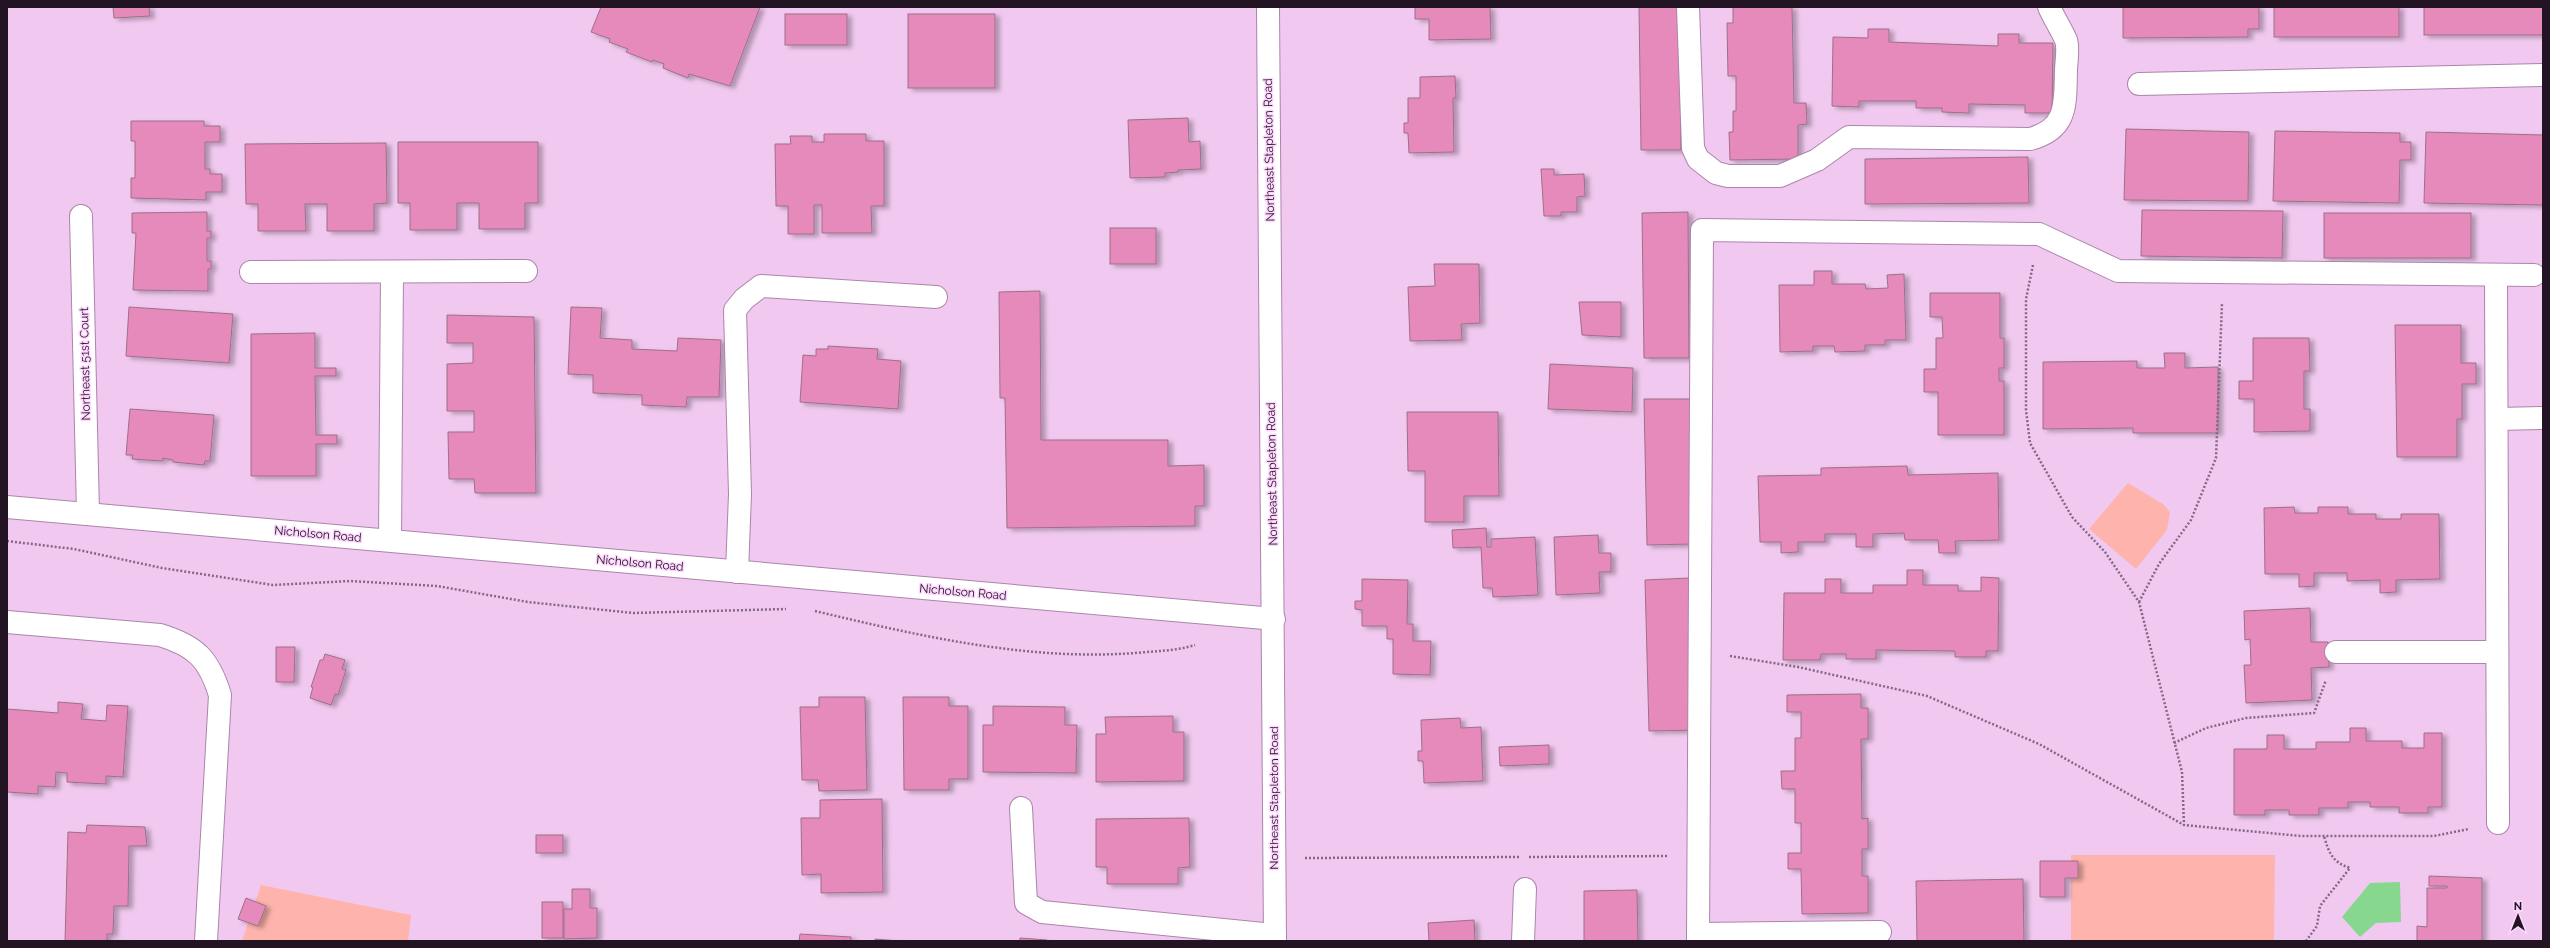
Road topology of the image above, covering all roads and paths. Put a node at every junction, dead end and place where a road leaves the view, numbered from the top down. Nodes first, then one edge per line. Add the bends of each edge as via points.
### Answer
1 (1268, 7) edge
2 (1688, 7) edge
3 (2049, 7) edge
4 (2543, 75) edge
5 (2139, 84) dead end
6 (81, 216) dead end
7 (2039, 234) junction
8 (526, 271) dead end
9 (252, 272) dead end
10 (392, 272) junction
11 (2223, 272) junction
12 (2496, 275) junction
13 (2534, 275) dead end
14 (936, 297) dead end
15 (2497, 418) junction
16 (2543, 418) edge
17 (7, 506) edge
18 (88, 513) junction
19 (390, 540) junction
20 (7, 541) edge
21 (737, 572) junction
22 (2139, 602) junction
23 (789, 609) dead end
24 (811, 611) dead end
25 (1274, 619) junction
26 (7, 622) edge
27 (1202, 642) dead end
28 (1700, 652) junction
29 (2336, 652) joint
30 (2497, 652) junction
31 (2174, 743) junction
32 (1021, 808) dead end
33 (2498, 823) joint
34 (2184, 825) junction
35 (2324, 836) junction
36 (1699, 856) junction
37 (1274, 858) junction
38 (1525, 889) dead end
39 (1880, 932) dead end
40 (1275, 938) edge
41 (1698, 938) edge
42 (206, 941) edge
43 (1523, 941) edge
44 (2306, 941) edge

1 - 25 street, Northeast Stapleton Road
2 - 3 street via 1691,137 1698,159 1716,174 1780,176 1817,160 1848,137 2030,139 2047,133 2060,121 2064,110 2066,42
4 - 5 street
6 - 18 street, Northeast 51st Court
7 - 11 street via 2118,271
7 - 22 path via 2026,299 2026,410 2030,443 2072,517 2105,552
7 - 28 street via 1702,230
8 - 10 street
9 - 10 street
10 - 19 street
11 - 12 street
11 - 22 path via 2216,458 2191,520 2159,564
12 - 13 street
12 - 15 street
14 - 21 street via 761,286 735,310 740,494
15 - 16 street
15 - 30 street
17 - 18 street, Nicholson Road
18 - 19 street, Nicholson Road
19 - 21 street, Nicholson Road
20 - 23 path via 74,548 162,568 273,585 350,582 437,586 528,602 633,613
21 - 25 street, Nicholson Road
22 - 31 path
24 - 27 path via 901,631 1003,649 1106,655 1181,649
25 - 37 street, Northeast Stapleton Road
26 - 42 street via 160,635 182,642 200,655 213,674 220,695
28 - 34 path via 1798,667 1927,696 2039,744
28 - 36 street
29 - 30 street
29 - 31 path via 2314,713 2246,718 2206,728
30 - 33 street
31 - 34 path via 2182,772
32 - 40 street via 1026,903 1042,912
33 - 35 path via 2434,836
34 - 35 path
35 - 44 path via 2329,854 2338,864 2350,868 2320,906 2317,926
36 - 37 path
36 - 41 street
37 - 40 street, Northeast Stapleton Road
38 - 43 street
39 - 41 street

